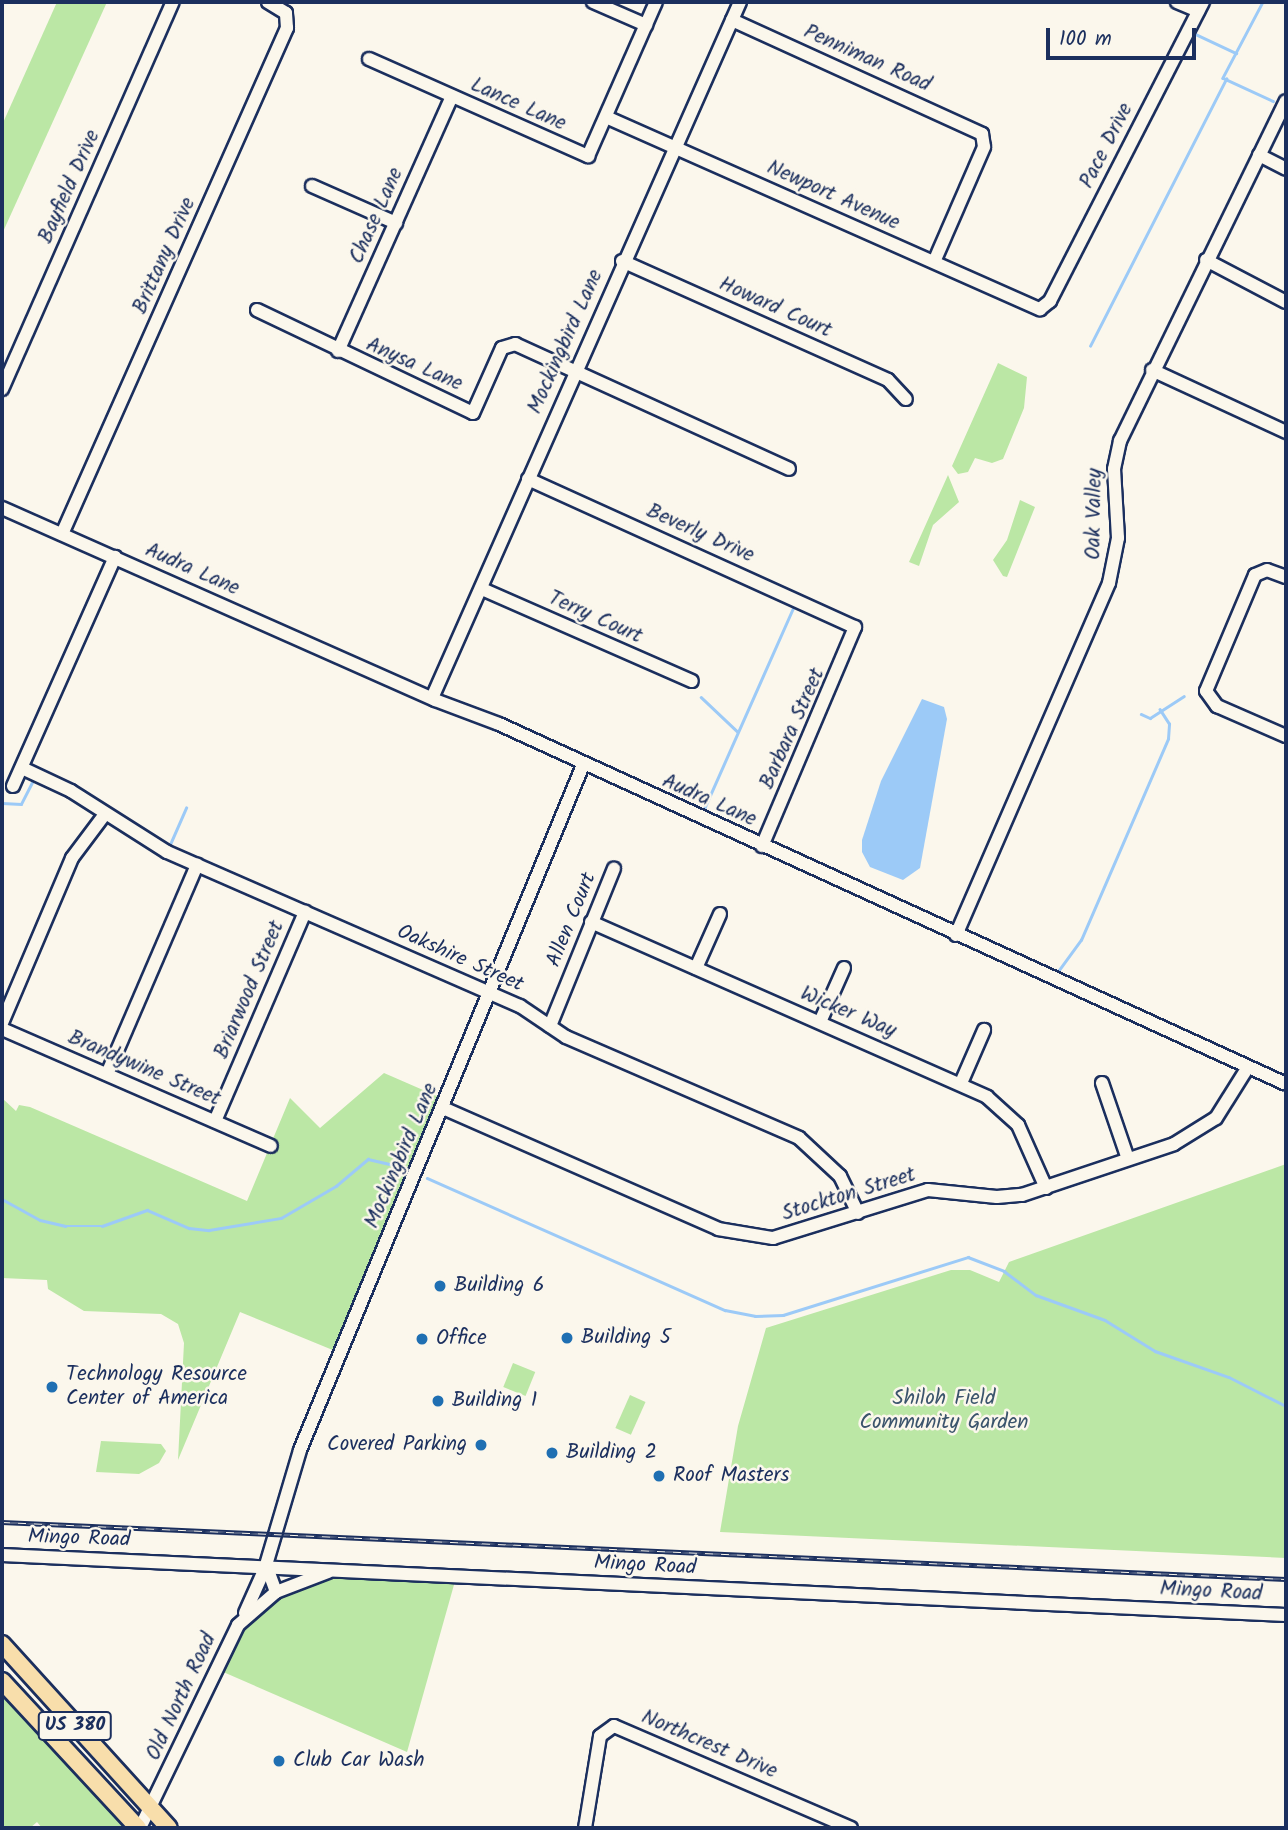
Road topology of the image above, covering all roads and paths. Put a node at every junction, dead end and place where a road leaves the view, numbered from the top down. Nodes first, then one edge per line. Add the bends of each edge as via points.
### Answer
1 (173, 2) edge
2 (268, 2) edge
3 (593, 2) edge
4 (656, 2) edge
5 (740, 2) edge
6 (1177, 2) edge
7 (1200, 7) edge
8 (732, 20) junction
9 (646, 25) junction
10 (369, 59) dead end
11 (452, 96) junction
12 (1286, 101) edge
13 (606, 117) junction
14 (674, 146) junction
15 (1259, 155) junction
16 (1286, 169) edge
17 (312, 186) dead end
18 (396, 223) junction
19 (1206, 260) junction
20 (622, 261) junction
21 (934, 262) junction
22 (1286, 302) edge
23 (1044, 307) joint
24 (257, 310) dead end
25 (338, 351) junction
26 (575, 369) junction
27 (1152, 370) junction
28 (2, 388) edge
29 (906, 399) dead end
30 (1286, 432) edge
31 (789, 469) dead end
32 (528, 479) junction
33 (2, 508) edge
34 (62, 534) junction
35 (116, 556) junction
36 (1286, 577) edge
37 (482, 589) junction
38 (855, 627) joint
39 (692, 681) dead end
40 (432, 698) junction
41 (1286, 736) edge
42 (583, 765) junction
43 (22, 768) junction
44 (13, 786) dead end
45 (105, 814) junction
46 (762, 846) junction
47 (197, 865) junction
48 (614, 869) dead end
49 (305, 912) junction
50 (720, 914) dead end
51 (591, 922) junction
52 (956, 935) junction
53 (696, 968) junction
54 (844, 968) dead end
55 (489, 992) junction
56 (820, 1022) junction
57 (2, 1023) edge
58 (550, 1026) junction
59 (2, 1029) edge
60 (984, 1030) dead end
61 (1248, 1067) junction
62 (107, 1074) junction
63 (961, 1083) junction
64 (1102, 1083) dead end
65 (1286, 1084) edge
66 (443, 1108) junction
67 (215, 1121) junction
68 (271, 1146) dead end
69 (1128, 1159) junction
70 (1046, 1188) junction
71 (858, 1213) junction
72 (2, 1555) edge
73 (266, 1565) junction
74 (353, 1570) junction
75 (276, 1592) junction
76 (1286, 1615) edge
77 (238, 1625) junction
78 (2, 1644) edge
79 (2, 1681) edge
80 (150, 1808) junction
81 (139, 1828) edge
82 (169, 1828) edge
83 (585, 1828) edge
84 (851, 1828) edge

1 - 28 street, Bayfield Drive
2 - 34 street, Brittany Drive via 284,10 287,28
3 - 9 street
4 - 9 street, Lance Lane
5 - 8 street, Mockingbird Lane
6 - 7 street
7 - 23 street, Pace Drive
8 - 14 street, Mockingbird Lane
8 - 21 street, Penniman Road via 985,136
9 - 13 street, Lance Lane
10 - 11 street, Lance Lane
11 - 13 street, Lance Lane via 588,156
11 - 18 street, Chase Lane
12 - 15 street, Oak Valley
13 - 14 street, Newport Avenue
14 - 20 street, Mockingbird Lane
14 - 21 street, Newport Avenue
15 - 16 street
15 - 19 street, Oak Valley
17 - 18 street
18 - 25 street, Chase Lane
19 - 22 street
19 - 27 street, Oak Valley
20 - 26 street, Mockingbird Lane
20 - 29 street, Howard Court via 888,380
21 - 23 street, Newport Avenue via 1032,306
24 - 25 street, Anysa Lane
25 - 26 street, Anysa Lane via 473,413 507,344
26 - 31 street, Anysa Lane
26 - 32 street, Mockingbird Lane
27 - 30 street
27 - 52 street, Oak Valley via 1115,459 1118,526 1109,583
32 - 37 street, Mockingbird Lane
32 - 38 street, Beverly Drive
33 - 34 street, Audra Lane
34 - 35 street, Audra Lane
35 - 40 street, Audra Lane
35 - 43 street, Audra Lane
36 - 41 street via 1262,570 1253,579 1207,683 1207,695 1217,706
37 - 39 street, Terry Court
37 - 40 street, Mockingbird Lane
38 - 46 street, Barbara Street
40 - 42 street, Audra Lane
42 - 46 street, Audra Lane
42 - 55 street, Mockingbird Lane
43 - 44 street, Audra Lane
43 - 45 street, Oakshire Street
45 - 47 street, Oakshire Street via 145,841
45 - 57 street via 72,858
46 - 52 street, Audra Lane
47 - 49 street, Oakshire Street
47 - 62 street
48 - 51 street, Allen Court
49 - 55 street, Oakshire Street
49 - 67 street, Briarwood Street
50 - 53 street
51 - 53 street, Wicker Way
51 - 58 street, Allen Court
52 - 61 street, Audra Lane
53 - 56 street, Wicker Way
54 - 56 street
55 - 58 street, Oakshire Street
55 - 66 street, Mockingbird Lane
56 - 63 street, Wicker Way
58 - 71 street, Oakshire Street via 803,1140 840,1176
59 - 62 street, Brandywine Street
60 - 63 street
61 - 65 street, Audra Lane
61 - 69 street, Stockton Street via 1233,1097 1209,1125 1183,1140
62 - 67 street, Brandywine Street
63 - 70 street, Wicker Way via 1013,1118
64 - 69 street
66 - 71 street, Stockton Street via 737,1235 792,1236
66 - 73 street, Mockingbird Lane via 300,1450
67 - 68 street, Brandywine Street
69 - 70 street, Stockton Street
70 - 71 street, Stockton Street via 1006,1197 928,1191
72 - 73 street, Mingo Road
73 - 74 street, Mingo Road
73 - 75 street
73 - 77 street, Mockingbird Lane
74 - 75 street, Old North Road via 315,1574
74 - 76 street, Mingo Road
75 - 77 street, Old North Road
77 - 80 street, Old North Road
78 - 80 main road, US 380
79 - 81 main road, US 380
80 - 81 street, Old North Road
80 - 82 main road, US 380
83 - 84 street, Northcrest Drive via 600,1736 614,1726

